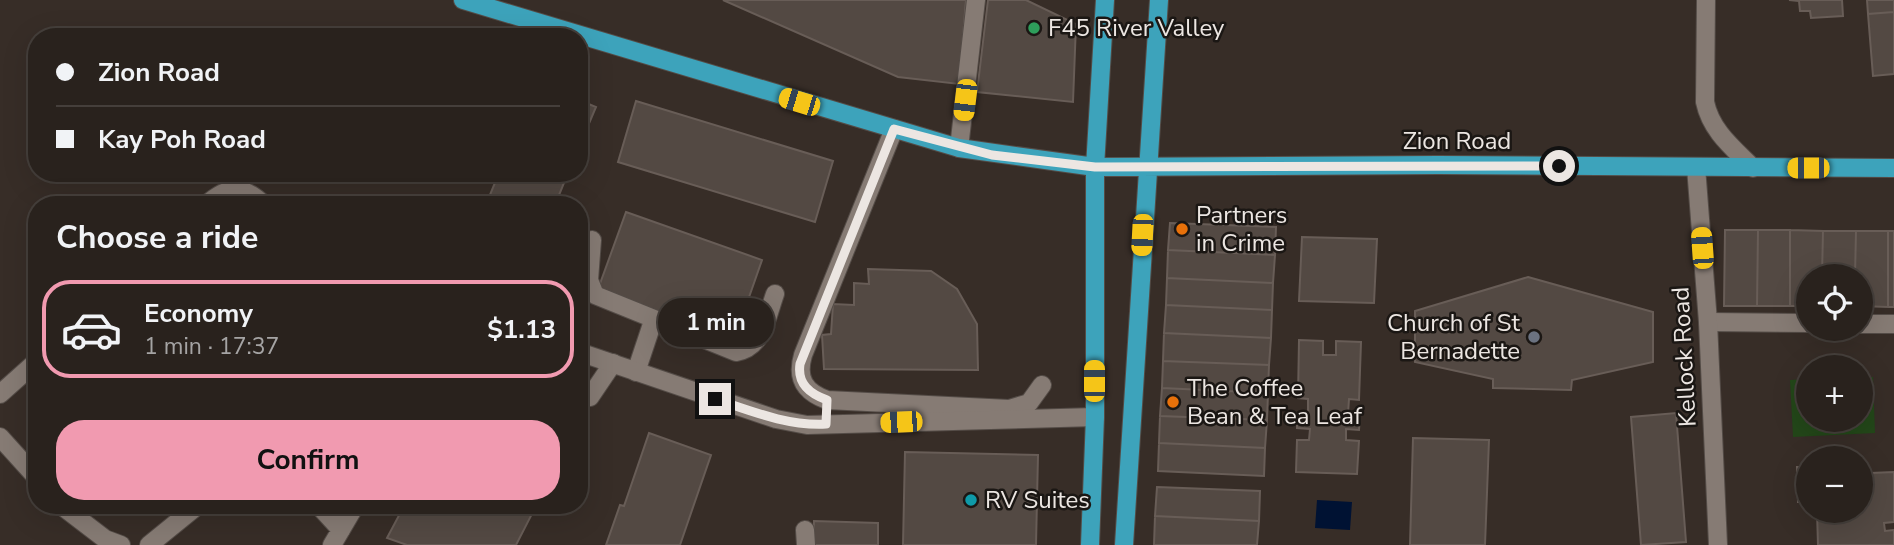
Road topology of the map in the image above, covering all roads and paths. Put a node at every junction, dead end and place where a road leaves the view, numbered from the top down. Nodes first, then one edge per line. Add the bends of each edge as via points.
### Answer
1 (463, 0) edge
2 (976, 0) edge
3 (1105, 0) edge
4 (1159, 0) edge
5 (1706, 0) edge
6 (557, 28) edge
7 (588, 37) edge
8 (894, 129) junction
9 (959, 148) junction
10 (1095, 167) junction
11 (1146, 167) junction
12 (1696, 167) junction
13 (1753, 168) junction
14 (1894, 168) edge
15 (216, 196) edge
16 (255, 196) edge
17 (592, 240) dead end
18 (775, 294) dead end
19 (653, 321) junction
20 (1708, 322) junction
21 (1796, 323) edge
22 (1873, 324) edge
23 (1894, 324) edge
24 (588, 355) edge
25 (613, 363) junction
26 (28, 368) edge
27 (636, 372) junction
28 (1042, 385) dead end
29 (0, 394) edge
30 (588, 397) edge
31 (827, 400) junction
32 (1094, 417) junction
33 (826, 424) junction
34 (0, 437) edge
35 (28, 468) edge
36 (72, 514) edge
37 (187, 514) edge
38 (324, 514) edge
39 (350, 514) edge
40 (337, 537) edge
41 (121, 545) edge
42 (149, 545) edge
43 (1090, 545) edge
44 (1124, 545) edge
45 (1718, 545) edge

1 - 6 main road, Zion Road
2 - 9 street
3 - 10 main road
4 - 11 main road
5 - 13 street via 1708,116
7 - 8 main road, Zion Road
8 - 9 main road, Zion Road
8 - 31 street via 803,355 799,374 809,391
9 - 10 main road, Zion Road
10 - 11 main road, Zion Road
10 - 32 main road
11 - 12 main road, Zion Road
11 - 44 main road
12 - 13 main road, Zion Road
12 - 20 street, Kellock Road
13 - 14 main road, Zion Road
15 - 16 street via 230,189
17 - 19 street via 590,289
18 - 19 street via 756,344 748,350 736,352
19 - 27 street
20 - 21 street
20 - 45 street, Kellock Road
22 - 23 street
24 - 25 street
25 - 27 street
25 - 30 street
26 - 29 street
27 - 33 street via 776,419
28 - 31 street via 1029,403 1009,409
31 - 33 street
32 - 33 street
32 - 43 main road
34 - 35 street
36 - 41 street via 105,539
37 - 42 street
38 - 40 street
39 - 40 street

